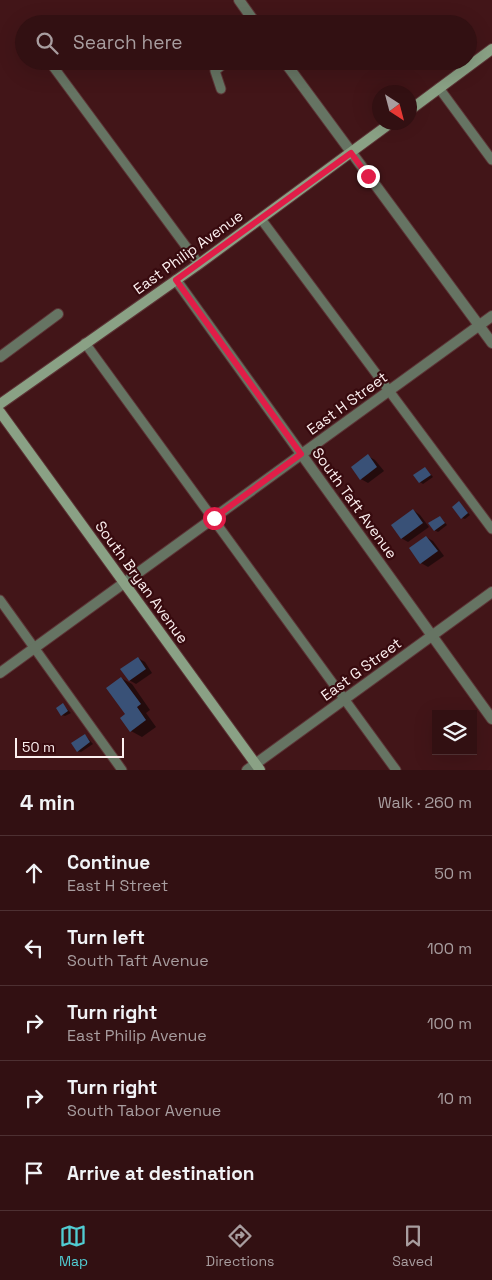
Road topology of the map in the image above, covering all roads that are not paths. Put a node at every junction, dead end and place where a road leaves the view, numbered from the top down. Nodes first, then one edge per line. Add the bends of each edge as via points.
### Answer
1 (239, 0) edge
2 (250, 15) edge
3 (492, 49) edge
4 (477, 60) edge
5 (56, 70) edge
6 (216, 70) edge
7 (291, 70) edge
8 (463, 70) edge
9 (439, 88) junction
10 (221, 89) dead end
11 (417, 105) edge
12 (381, 130) edge
13 (351, 153) junction
14 (492, 160) edge
15 (261, 218) junction
16 (199, 264) junction
17 (176, 280) junction
18 (58, 314) dead end
19 (492, 316) edge
20 (479, 326) junction
21 (85, 343) junction
22 (492, 343) edge
23 (0, 358) edge
24 (390, 390) junction
25 (0, 404) edge
26 (0, 412) edge
27 (301, 454) junction
28 (214, 518) junction
29 (492, 529) edge
30 (123, 583) junction
31 (492, 592) edge
32 (0, 600) edge
33 (431, 636) junction
34 (34, 648) junction
35 (0, 672) edge
36 (344, 700) junction
37 (492, 719) edge
38 (254, 768) edge
39 (122, 770) edge
40 (396, 770) edge

1 - 2 street
3 - 4 main road
5 - 16 lane
6 - 10 lane
7 - 13 street
8 - 9 main road
9 - 11 main road
9 - 14 lane
12 - 13 main road, East Philip Avenue
13 - 15 main road, East Philip Avenue
13 - 20 street
15 - 16 main road, East Philip Avenue
15 - 24 lane
16 - 17 main road, East Philip Avenue
17 - 21 main road, East Philip Avenue
17 - 27 street, South Taft Avenue
18 - 23 street
19 - 20 street, East H Street
20 - 22 street
20 - 24 street, East H Street
21 - 25 main road, East Philip Avenue
21 - 28 lane
24 - 27 street, East H Street
24 - 29 lane
26 - 30 main road, South Bryan Avenue
27 - 28 street, East H Street
27 - 33 street, South Taft Avenue
28 - 30 street, East H Street
28 - 36 lane
30 - 34 street, East H Street
30 - 38 main road, South Bryan Avenue
31 - 33 street, East G Street
32 - 34 lane
33 - 36 street, East G Street
33 - 37 street, South Taft Avenue
34 - 35 street, East H Street
34 - 39 lane
36 - 38 street, East G Street
36 - 40 lane

